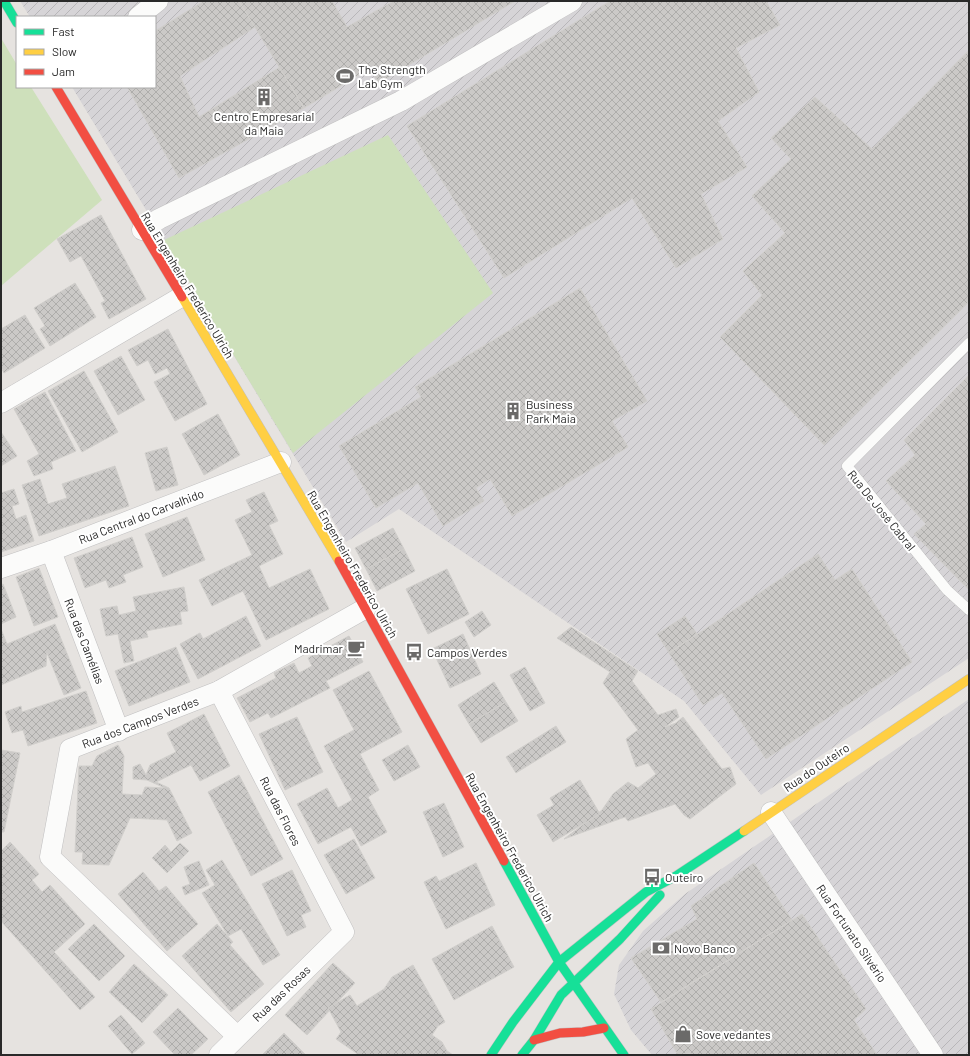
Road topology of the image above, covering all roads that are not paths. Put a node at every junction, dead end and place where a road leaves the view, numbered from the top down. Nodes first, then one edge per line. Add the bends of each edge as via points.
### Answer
1 (4, 1) edge
2 (158, 1) edge
3 (572, 1) edge
4 (139, 16) edge
5 (16, 21) edge
6 (57, 88) edge
7 (142, 230) junction
8 (181, 297) junction
9 (969, 343) edge
10 (1, 403) edge
11 (281, 462) junction
12 (51, 551) junction
13 (1, 568) edge
14 (366, 608) junction
15 (969, 610) edge
16 (969, 679) edge
17 (219, 691) junction
18 (119, 731) junction
19 (772, 812) junction
20 (676, 876) junction
21 (344, 932) joint
22 (559, 962) junction
23 (573, 984) junction
24 (604, 1028) junction
25 (237, 1036) junction
26 (534, 1040) junction
27 (219, 1055) edge
28 (491, 1055) edge
29 (522, 1055) edge
30 (624, 1055) edge
31 (933, 1055) edge

1 - 5 main road
2 - 4 street
3 - 7 street via 401,101 159,219
6 - 7 main road, Rua Engenheiro Frederico Ulrich
7 - 8 main road, Rua Engenheiro Frederico Ulrich
8 - 10 street
8 - 11 main road, Rua Engenheiro Frederico Ulrich
9 - 15 lane, Rua De José Cabral via 847,466 947,590
11 - 12 street, Rua Central do Carvalhido
11 - 14 main road, Rua Engenheiro Frederico Ulrich
12 - 13 street, Rua Central do Carvalhido
12 - 18 street, Rua das Camélias
14 - 17 street, Rua dos Campos Verdes
14 - 22 main road, Rua Engenheiro Frederico Ulrich
16 - 19 main road, Rua do Outeiro
17 - 18 street, Rua dos Campos Verdes
17 - 21 street, Rua das Flores
18 - 25 street, Rua dos Campos Verdes via 70,749 50,857
19 - 20 main road, Rua do Outeiro
19 - 31 street, Rua Fortunato Silvério
20 - 22 main road, Rua do Outeiro via 646,892
20 - 23 main road, Rua do Outeiro via 631,927
21 - 25 street, Rua das Rosas
22 - 23 main road, Rua Engenheiro Frederico Ulrich
22 - 28 main road, Rua do Outeiro
23 - 24 main road, Rua Engenheiro Frederico Ulrich
23 - 26 main road, Rua do Outeiro via 561,996
24 - 26 main road via 560,1033
24 - 30 main road, Rua Engenheiro Frederico Ulrich
25 - 27 street, Rua das Rosas
26 - 29 main road, Rua do Outeiro

